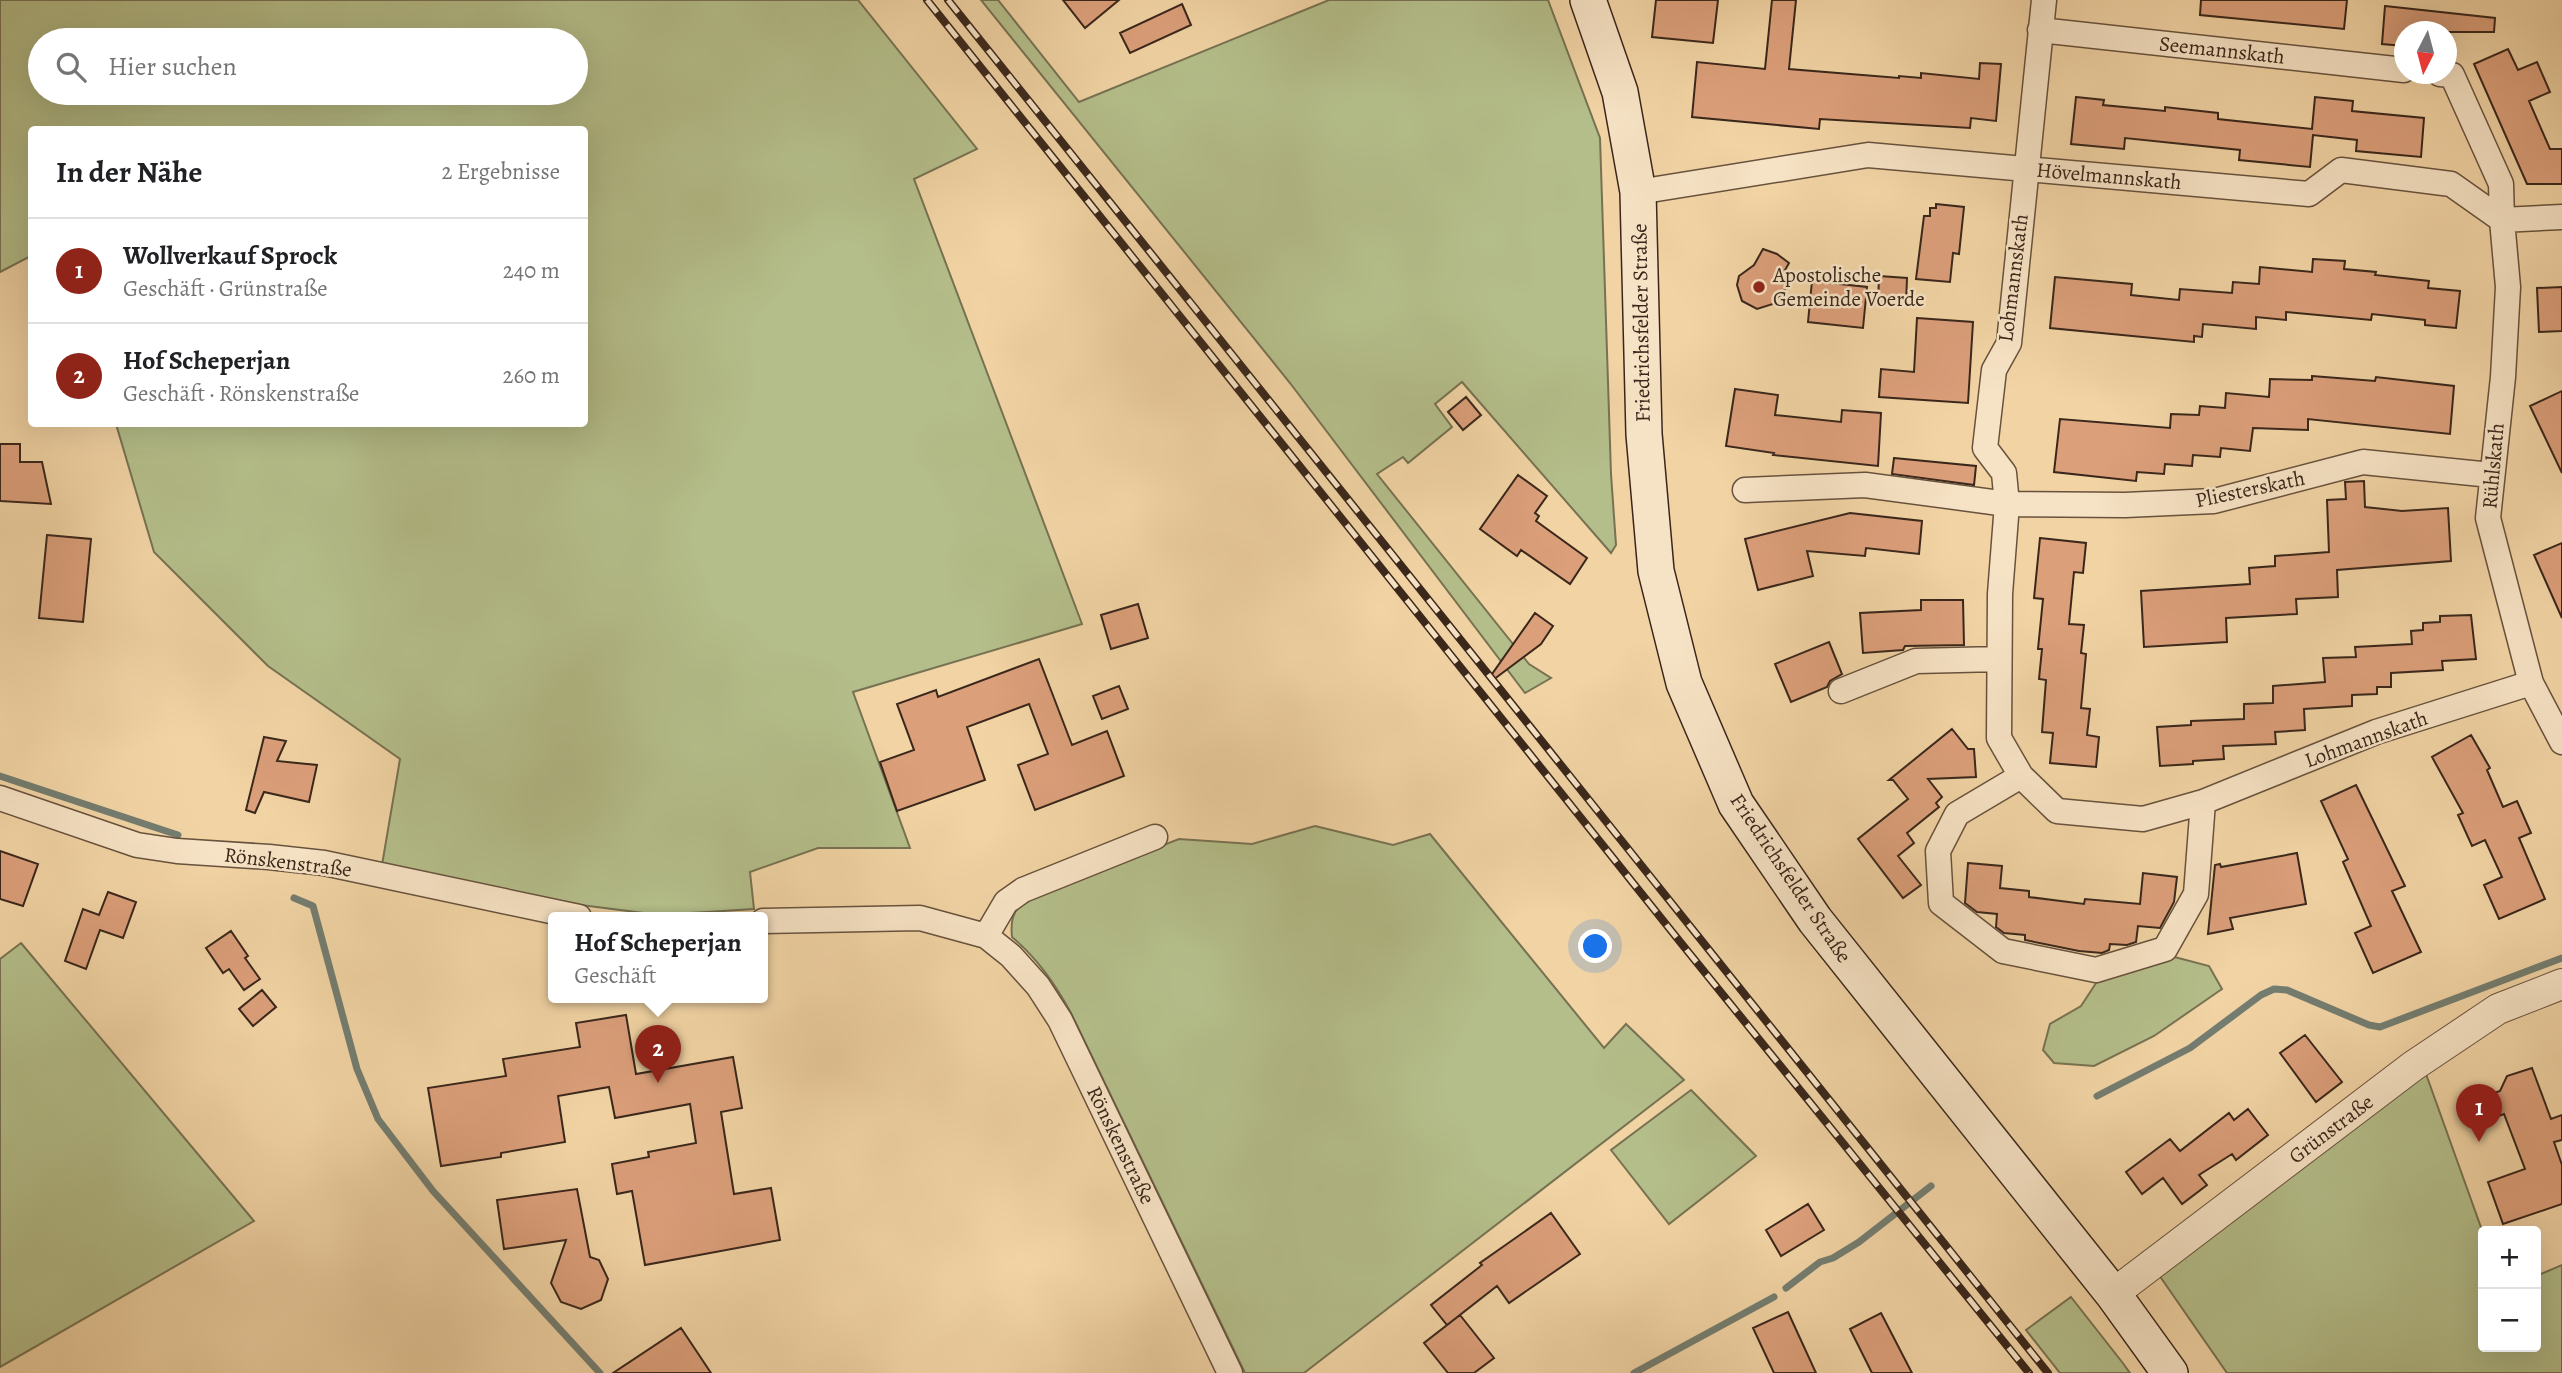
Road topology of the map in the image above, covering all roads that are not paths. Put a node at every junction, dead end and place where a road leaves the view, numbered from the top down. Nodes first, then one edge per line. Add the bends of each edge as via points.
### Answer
1 (1588, 0) edge
2 (2044, 0) edge
3 (2040, 30) junction
4 (2394, 69) edge
5 (2456, 84) edge
6 (2026, 169) junction
7 (1638, 192) junction
8 (2562, 217) edge
9 (2501, 220) junction
10 (2491, 475) junction
11 (1745, 490) dead end
12 (2007, 504) junction
13 (1999, 659) junction
14 (2531, 683) junction
15 (1841, 691) dead end
16 (2562, 742) edge
17 (2021, 776) junction
18 (0, 798) edge
19 (2203, 802) junction
20 (1155, 837) dead end
21 (555, 912) edge
22 (768, 921) edge
23 (986, 936) junction
24 (2562, 984) edge
25 (2113, 1294) junction
26 (1230, 1373) edge
27 (2170, 1373) edge

1 - 7 main road, Friedrichsfelder Straße via 1620,92
2 - 3 street
3 - 4 street, Seemannskath
3 - 6 street
5 - 9 street via 2501,184
6 - 7 street, Hövelmannskath via 1868,155
6 - 9 street, Hövelmannskath via 2309,194 2341,170 2452,184
6 - 12 street, Lohmannskath via 2009,343 1994,370 1984,449 2004,472
7 - 25 main road, Friedrichsfelder Straße via 1644,434 1656,571 1684,683 1736,804 1815,920
8 - 9 street
9 - 10 street, Rühlskath via 2508,287
10 - 12 street, Pliesterskath via 2363,463 2214,501
10 - 14 street, Rühlskath via 2488,519
11 - 12 street via 1865,485
12 - 13 street, Lohmannskath
13 - 15 street via 1916,661
13 - 17 street, Lohmannskath via 1999,738
14 - 16 street, Rühlskath
14 - 19 street, Lohmannskath via 2376,732
17 - 19 street, Lohmannskath via 2057,811 2143,819
17 - 19 street via 1957,814 1938,851 1941,903 2003,951 2096,970 2165,948 2196,894
18 - 21 street, Rönskenstraße via 137,845 324,863
20 - 23 street via 1023,890 1006,902
22 - 23 street, Rönskenstraße via 920,918
23 - 26 street, Rönskenstraße via 1038,986 1060,1020
24 - 25 street, Grünstraße via 2498,1009 2413,1066
25 - 27 main road, Friedrichsfelder Straße

